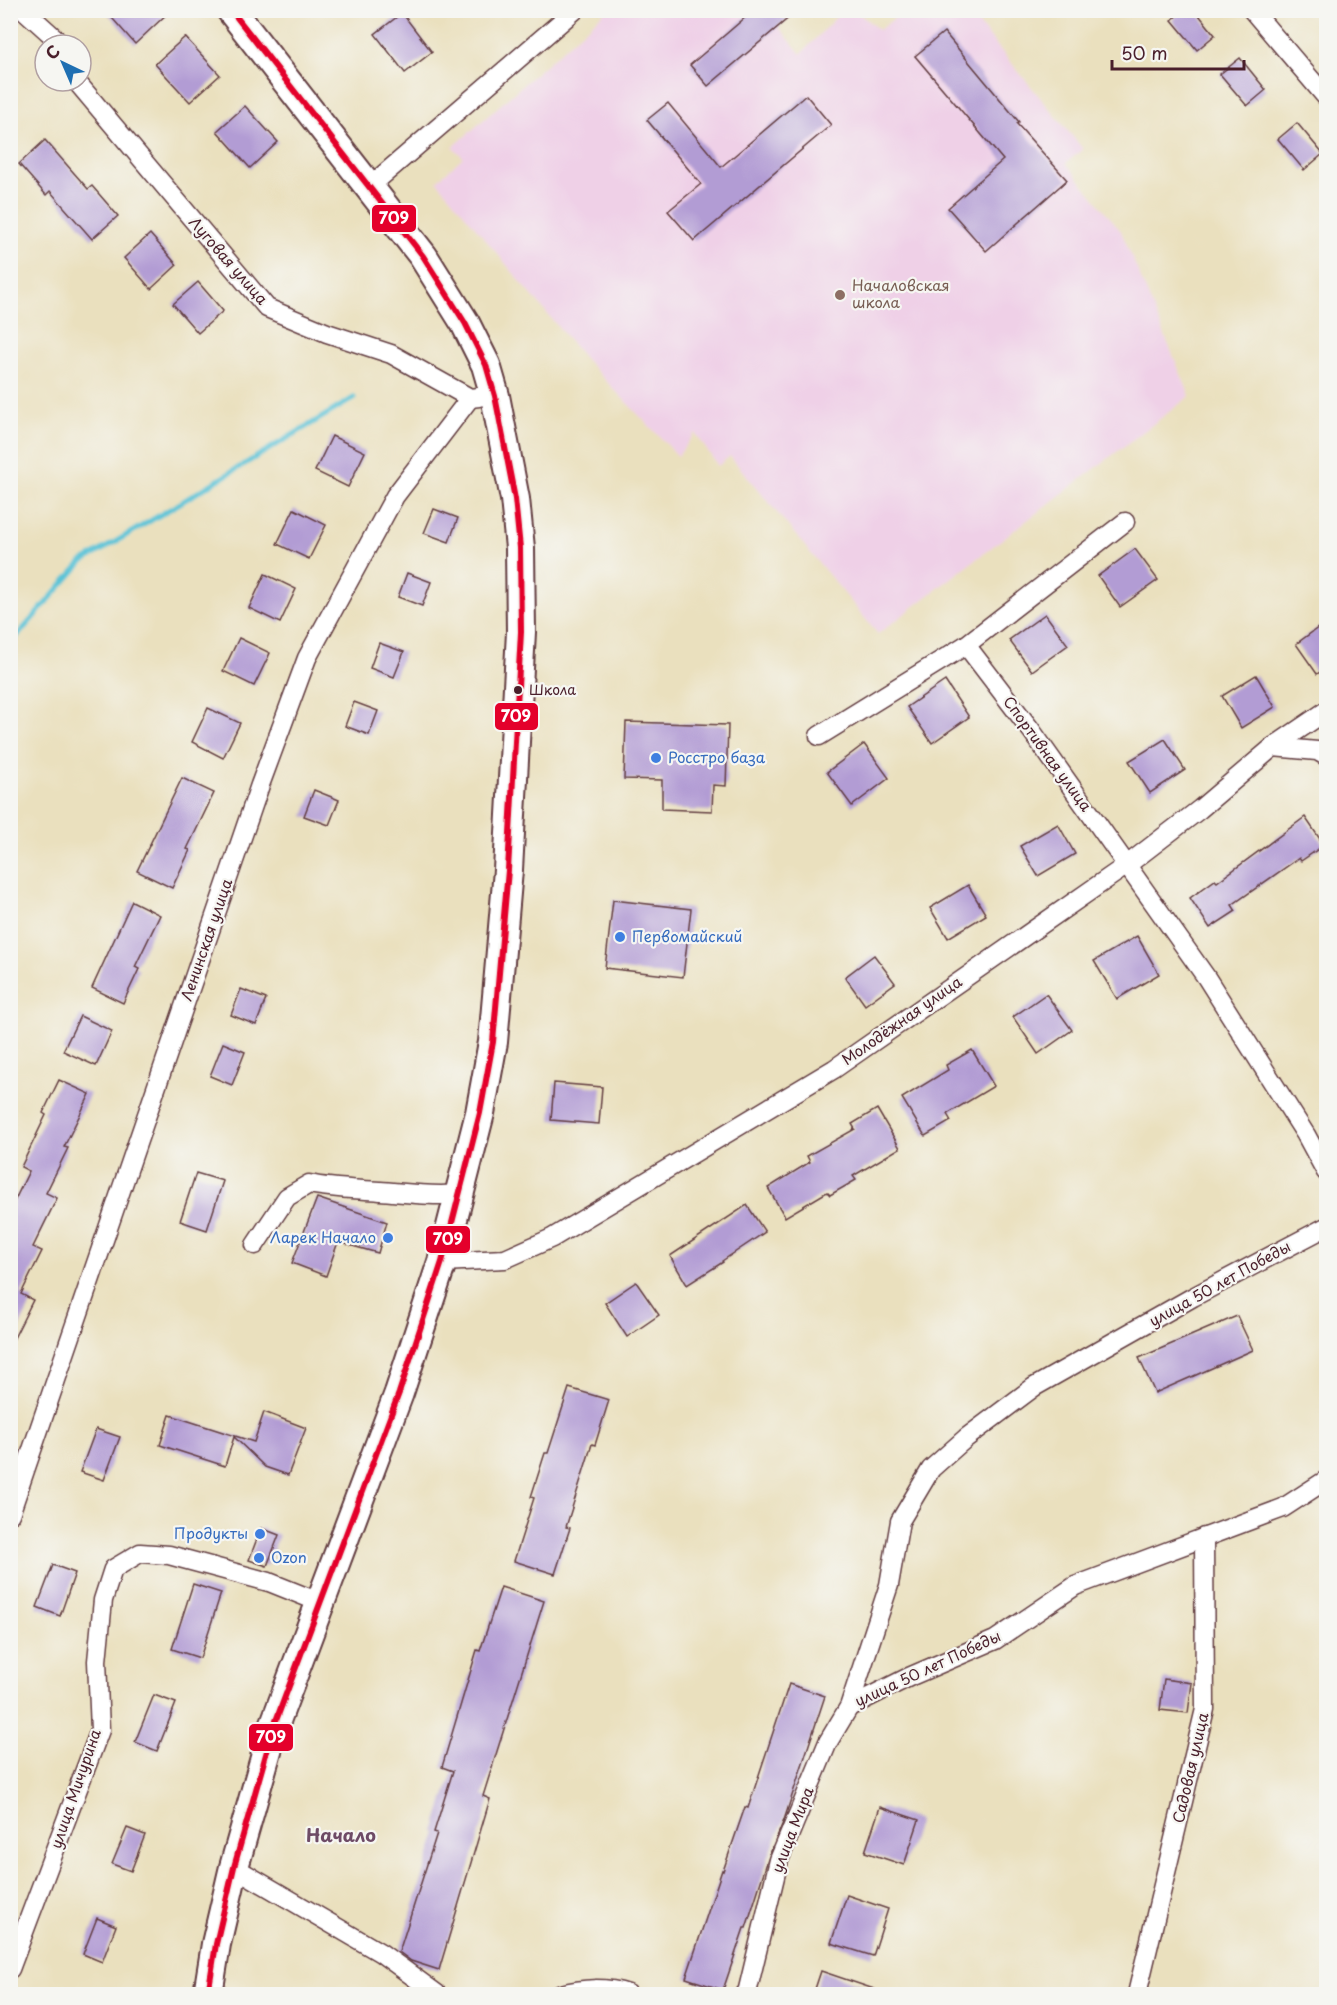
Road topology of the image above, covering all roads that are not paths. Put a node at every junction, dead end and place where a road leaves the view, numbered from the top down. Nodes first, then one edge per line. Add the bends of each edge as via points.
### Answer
1 (24, 10) edge
2 (231, 10) edge
3 (575, 10) edge
4 (1252, 10) edge
5 (49, 33) edge
6 (86, 93) edge
7 (1326, 97) edge
8 (369, 187) junction
9 (483, 397) junction
10 (1125, 522) dead end
11 (966, 645) junction
12 (1326, 711) edge
13 (819, 736) dead end
14 (1273, 747) junction
15 (1326, 756) edge
16 (1126, 865) junction
17 (1326, 1172) edge
18 (460, 1194) junction
19 (1326, 1227) edge
20 (255, 1245) dead end
21 (442, 1263) junction
22 (1326, 1480) edge
23 (10, 1514) edge
24 (1204, 1537) junction
25 (319, 1602) junction
26 (849, 1707) junction
27 (234, 1867) junction
28 (10, 1969) edge
29 (208, 1995) edge
30 (437, 1995) edge
31 (561, 1995) edge
32 (628, 1995) edge
33 (745, 1995) edge
34 (1137, 1995) edge

1 - 5 street
2 - 8 main road
3 - 8 street
4 - 7 street
6 - 9 street, Луговая улица via 267,308 391,354
8 - 9 main road via 423,256 465,323 486,364
9 - 18 main road via 509,461 520,548 521,632 508,870 493,1041
9 - 23 street, Ленинская улица via 395,496 307,658
10 - 11 street
11 - 13 street
11 - 16 street, Спортивная улица
12 - 14 street, Молодёжная улица
14 - 15 street via 1317,751
14 - 16 street, Молодёжная улица
16 - 17 street via 1206,977
16 - 21 street, Молодёжная улица via 834,1069 552,1238 505,1258
18 - 20 street via 438,1197 309,1184 287,1197
18 - 21 main road
19 - 26 street, улица 50 лет Победы via 1034,1387 931,1469 900,1521 889,1585
21 - 25 main road via 399,1393
22 - 24 street, улица 50 лет Победы via 1282,1508
24 - 26 street, улица 50 лет Победы via 1075,1586 996,1640
24 - 34 street, Садовая улица via 1205,1709
25 - 27 main road via 274,1726
25 - 28 street, улица Мичурина via 268,1582 169,1555 140,1553 113,1569 103,1600 97,1661 100,1730
26 - 33 street, улица Мира via 828,1742 779,1860
27 - 29 main road
27 - 30 street via 381,1953
31 - 32 street via 579,1989

